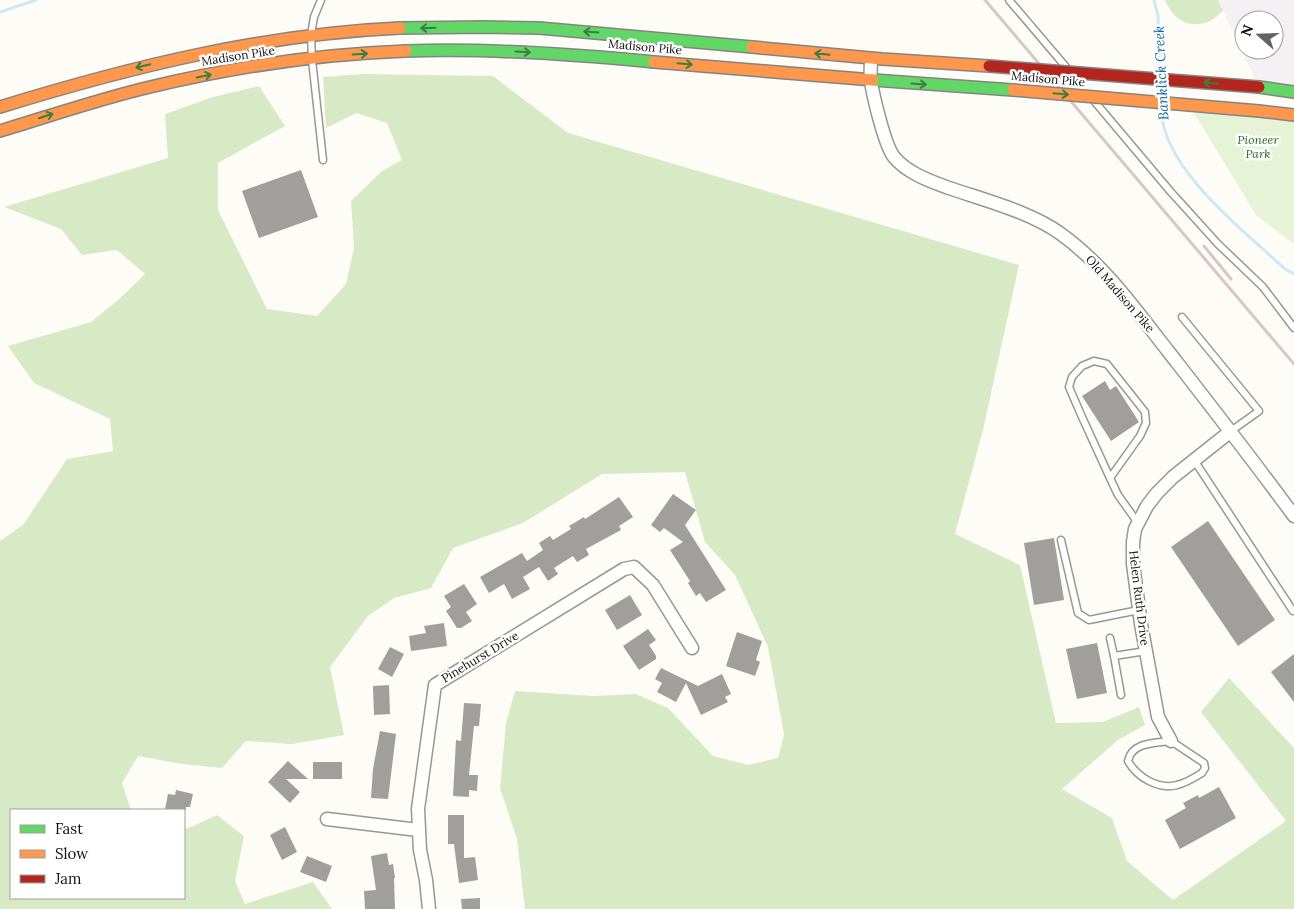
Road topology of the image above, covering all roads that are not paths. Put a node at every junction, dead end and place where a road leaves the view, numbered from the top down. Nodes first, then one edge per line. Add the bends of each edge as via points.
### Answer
1 (322, 0) edge
2 (1009, 0) edge
3 (311, 35) junction
4 (871, 59) junction
5 (312, 60) junction
6 (870, 81) junction
7 (1079, 82) dead end
8 (1085, 89) dead end
9 (1294, 92) edge
10 (0, 107) edge
11 (1294, 115) edge
12 (0, 131) edge
13 (323, 160) dead end
14 (1182, 316) dead end
15 (1294, 328) edge
16 (1231, 431) junction
17 (1194, 460) junction
18 (1110, 478) junction
19 (1294, 516) edge
20 (1138, 523) junction
21 (1061, 540) dead end
22 (1139, 610) junction
23 (1293, 612) dead end
24 (1110, 638) dead end
25 (692, 648) dead end
26 (1146, 651) junction
27 (1114, 656) junction
28 (1121, 695) dead end
29 (1171, 741) junction
30 (327, 819) dead end
31 (418, 830) junction
32 (429, 909) edge

1 - 3 lane via 314,17
2 - 7 lane
4 -> 3 main road, Madison Pike via 538,28 446,27
3 - 5 lane
3 -> 10 main road, Madison Pike via 127,70
4 - 6 street, Old Madison Pike
9 -> 4 main road, Madison Pike, bridge
5 -> 6 main road, Madison Pike via 428,50 496,50
12 -> 5 main road, Madison Pike via 150,87 226,71
5 - 13 lane
6 -> 11 main road, Madison Pike, bridge
6 - 16 street, Old Madison Pike via 887,146 894,157 934,182 1045,224 1076,246 1129,302
8 - 15 lane via 1170,191 1263,287
14 - 16 lane via 1259,411
16 - 17 street, Helen Ruth Drive
16 - 19 street, Old Madison Pike
17 - 20 street, Helen Ruth Drive via 1157,493
17 - 23 lane
18 - 18 lane via 1069,387 1072,376 1082,366 1094,361 1107,364 1145,412 1146,423 1140,436
18 - 20 lane
20 - 22 street, Helen Ruth Drive via 1132,564
21 - 22 lane via 1078,613 1089,620
22 - 26 street, Helen Ruth Drive
24 - 27 lane
25 - 31 street, Pinehurst Drive via 653,585 634,567 624,569 435,685
26 - 27 lane
26 - 29 street, Helen Ruth Drive via 1158,717
27 - 28 lane
29 - 29 lane via 1134,749 1128,762 1134,771 1160,784 1175,786 1202,773 1204,763
30 - 31 street
31 - 32 street, Pinehurst Drive

